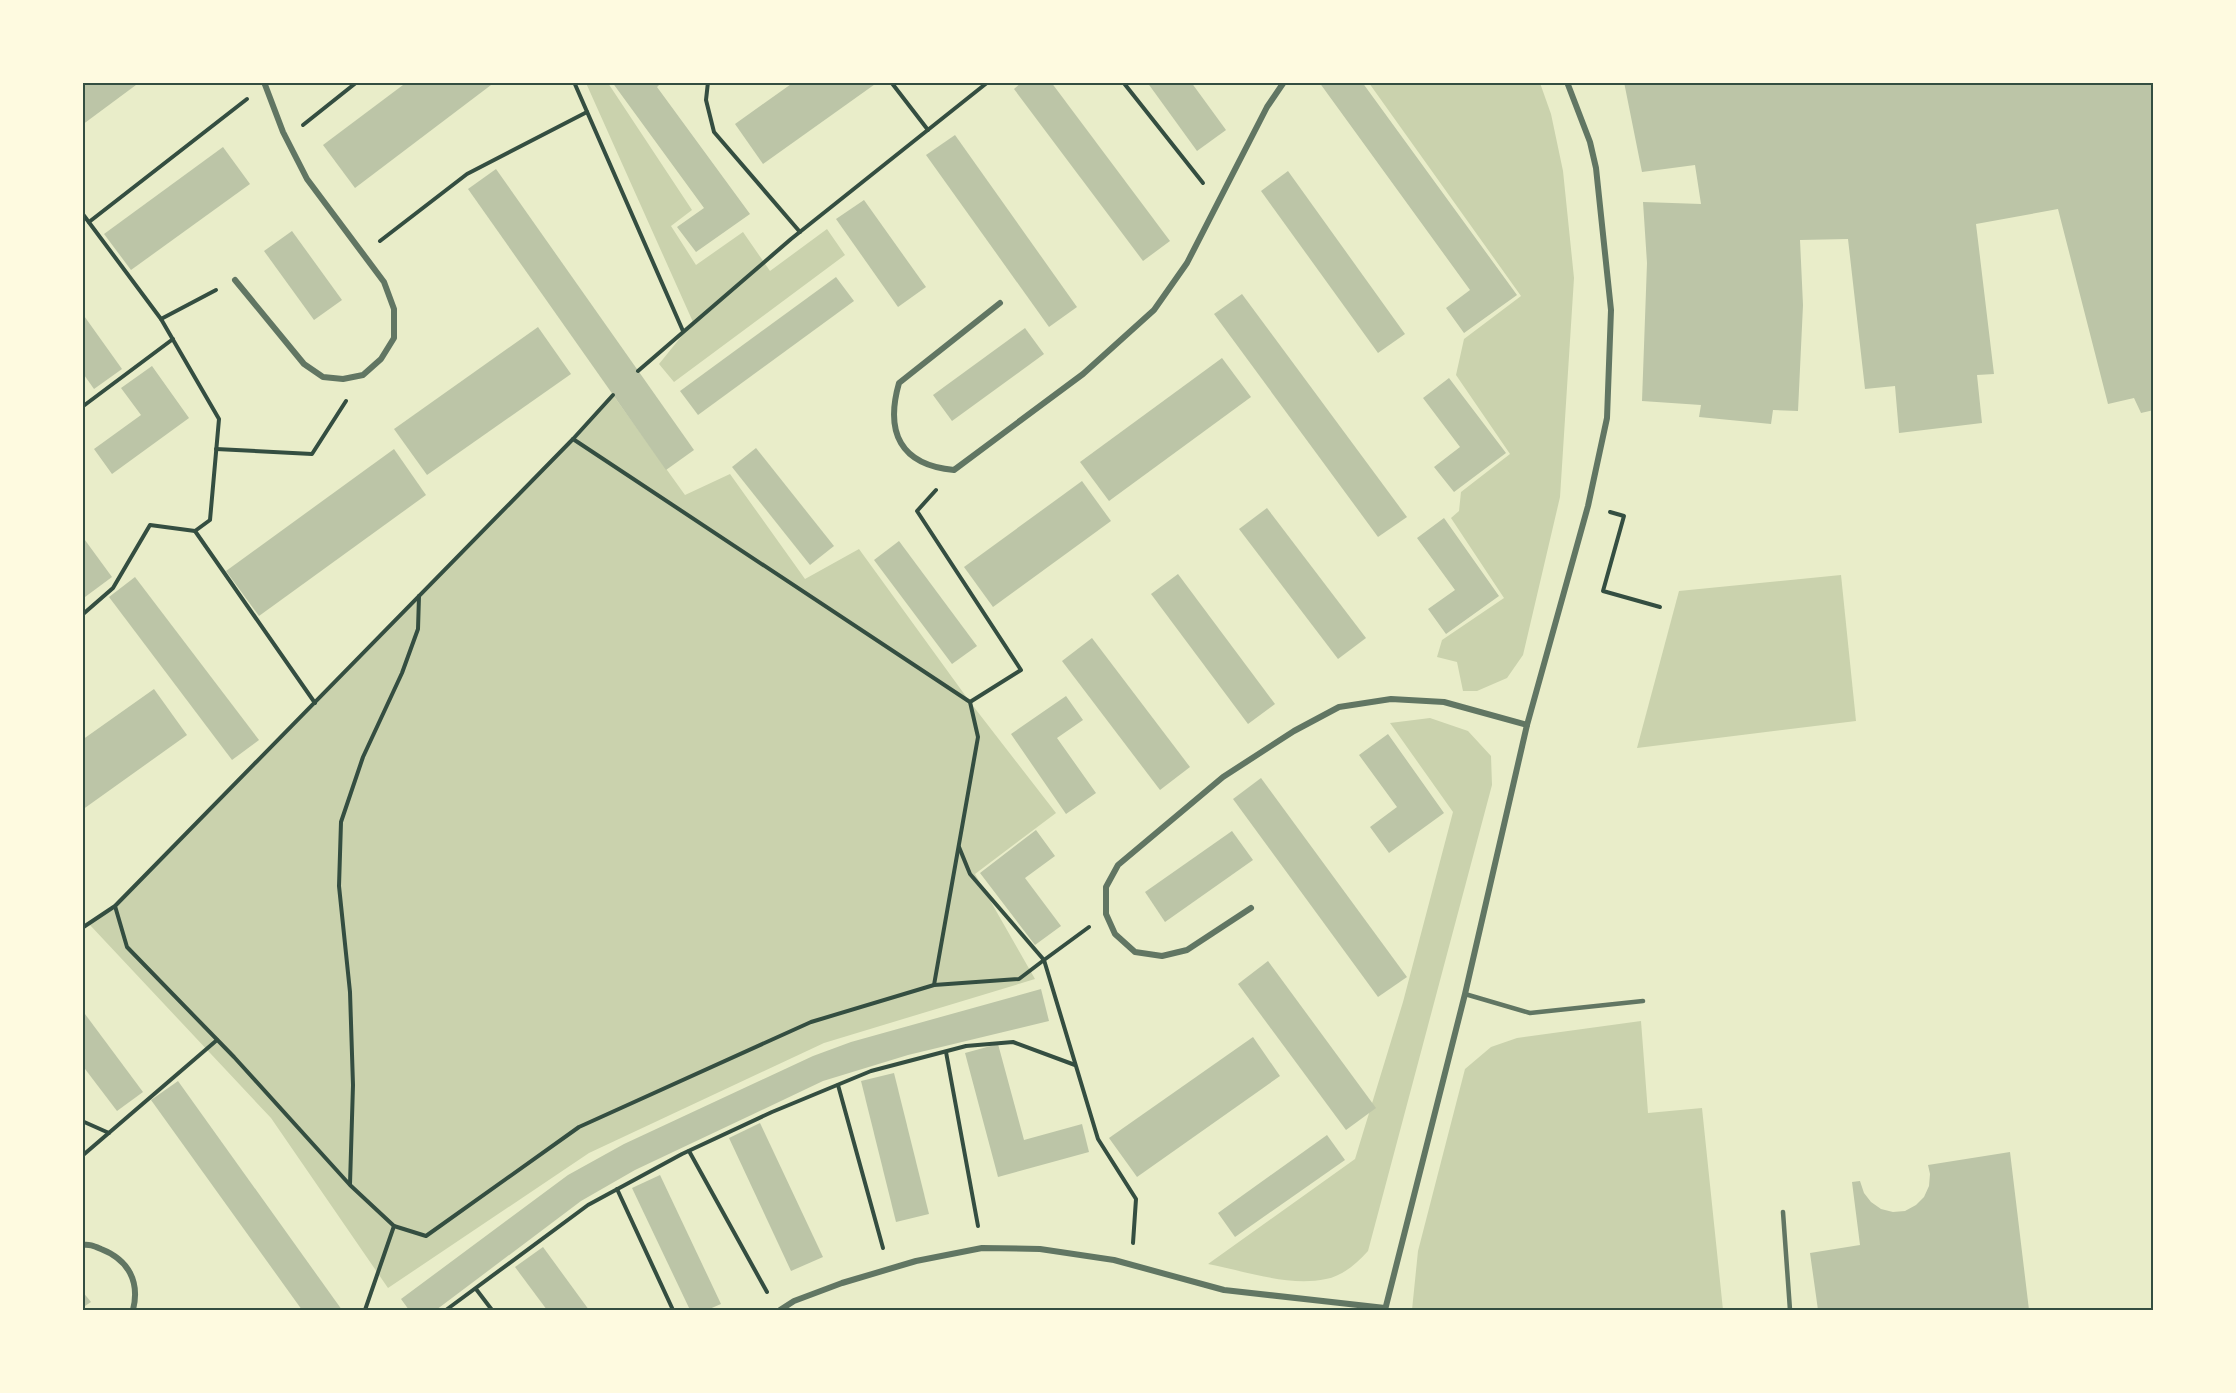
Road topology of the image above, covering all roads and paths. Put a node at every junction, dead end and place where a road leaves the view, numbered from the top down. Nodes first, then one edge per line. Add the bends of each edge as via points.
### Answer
1 (357, 82) edge
2 (574, 82) edge
3 (708, 82) edge
4 (891, 82) edge
5 (988, 82) edge
6 (1123, 82) edge
7 (1284, 82) edge
8 (1567, 82) edge
9 (265, 83) edge
10 (587, 112) junction
11 (928, 130) junction
12 (286, 139) junction
13 (1217, 201) junction
14 (82, 213) edge
15 (89, 222) junction
16 (800, 232) junction
17 (363, 254) junction
18 (235, 280) joint
19 (1000, 303) dead end
20 (162, 319) junction
21 (683, 331) junction
22 (173, 339) junction
23 (638, 371) dead end
24 (363, 375) junction
25 (613, 395) dead end
26 (82, 407) edge
27 (573, 439) junction
28 (216, 449) junction
29 (954, 470) junction
30 (1588, 506) junction
31 (195, 531) junction
32 (419, 596) junction
33 (1660, 607) dead end
34 (82, 615) edge
35 (970, 702) junction
36 (315, 703) junction
37 (1527, 724) junction
38 (959, 847) junction
39 (115, 906) junction
40 (1251, 908) dead end
41 (1106, 914) junction
42 (82, 928) edge
43 (1044, 960) junction
44 (934, 985) junction
45 (1465, 994) junction
46 (1643, 1001) dead end
47 (217, 1040) junction
48 (946, 1052) junction
49 (1075, 1065) junction
50 (838, 1085) junction
51 (82, 1121) edge
52 (109, 1133) junction
53 (689, 1151) junction
54 (82, 1156) edge
55 (350, 1185) junction
56 (617, 1189) junction
57 (1783, 1212) dead end
58 (394, 1226) junction
59 (82, 1245) edge
60 (982, 1248) junction
61 (1132, 1265) junction
62 (889, 1269) junction
63 (476, 1289) junction
64 (772, 1300) dead end
65 (1385, 1309) edge
66 (133, 1311) edge
67 (365, 1311) edge
68 (446, 1311) edge
69 (492, 1311) edge
70 (673, 1311) edge
71 (780, 1311) edge
72 (1790, 1311) edge

1 - 12 path
2 - 10 path
3 - 16 path via 706,100 714,132
4 - 11 path
5 - 11 path
6 - 13 path
7 - 13 street
8 - 30 street via 1596,168 1611,310 1607,418
9 - 12 street
9 - 15 path
10 - 17 path via 467,174
10 - 21 path
11 - 16 path
12 - 17 street via 307,179
13 - 29 street via 1187,263 1154,310 1083,374
14 - 15 path
15 - 20 path
16 - 21 path
17 - 24 street via 384,282 394,309 394,338 381,359
18 - 20 path
18 - 24 street via 304,364 323,377
19 - 29 street via 899,383 894,399 892,415 897,437 911,456 935,468
20 - 22 path
21 - 23 path
22 - 26 path
22 - 28 path via 219,419
24 - 28 path via 312,453
25 - 27 path
27 - 32 path
27 - 35 path
28 - 31 path via 210,520
29 - 35 path via 917,511 1021,670
30 - 33 path via 1624,516 1603,591
30 - 37 street
31 - 34 path via 150,525 113,588
31 - 36 path
32 - 36 path
32 - 55 path via 418,629 363,757 341,822 339,885 351,992
35 - 38 path via 978,737
36 - 39 path
37 - 41 street via 1444,702 1391,699 1339,707 1223,777 1118,865 1106,887
37 - 45 street
38 - 43 path via 970,874
38 - 44 path
39 - 42 path
39 - 47 path via 127,947
40 - 41 street via 1187,950 1161,956 1136,952 1115,934
41 - 43 path
43 - 44 path via 1019,979
43 - 49 path
44 - 58 path via 811,1022 579,1127 426,1236
45 - 46 lane via 1530,1013
45 - 65 street
47 - 52 path
47 - 55 path
48 - 49 path via 1013,1042
48 - 50 path via 871,1071
48 - 60 path
49 - 61 path via 1098,1139 1136,1199
50 - 53 path
50 - 62 path
51 - 52 path
52 - 54 path
53 - 56 path
53 - 64 path
55 - 58 path
56 - 63 path via 588,1205
56 - 70 path
57 - 72 lane
58 - 67 path
59 - 66 street via 116,1255 131,1274 137,1294
60 - 61 street via 1040,1249
60 - 62 street
61 - 65 street via 1224,1290
62 - 71 street via 794,1301
63 - 68 path
63 - 69 path

